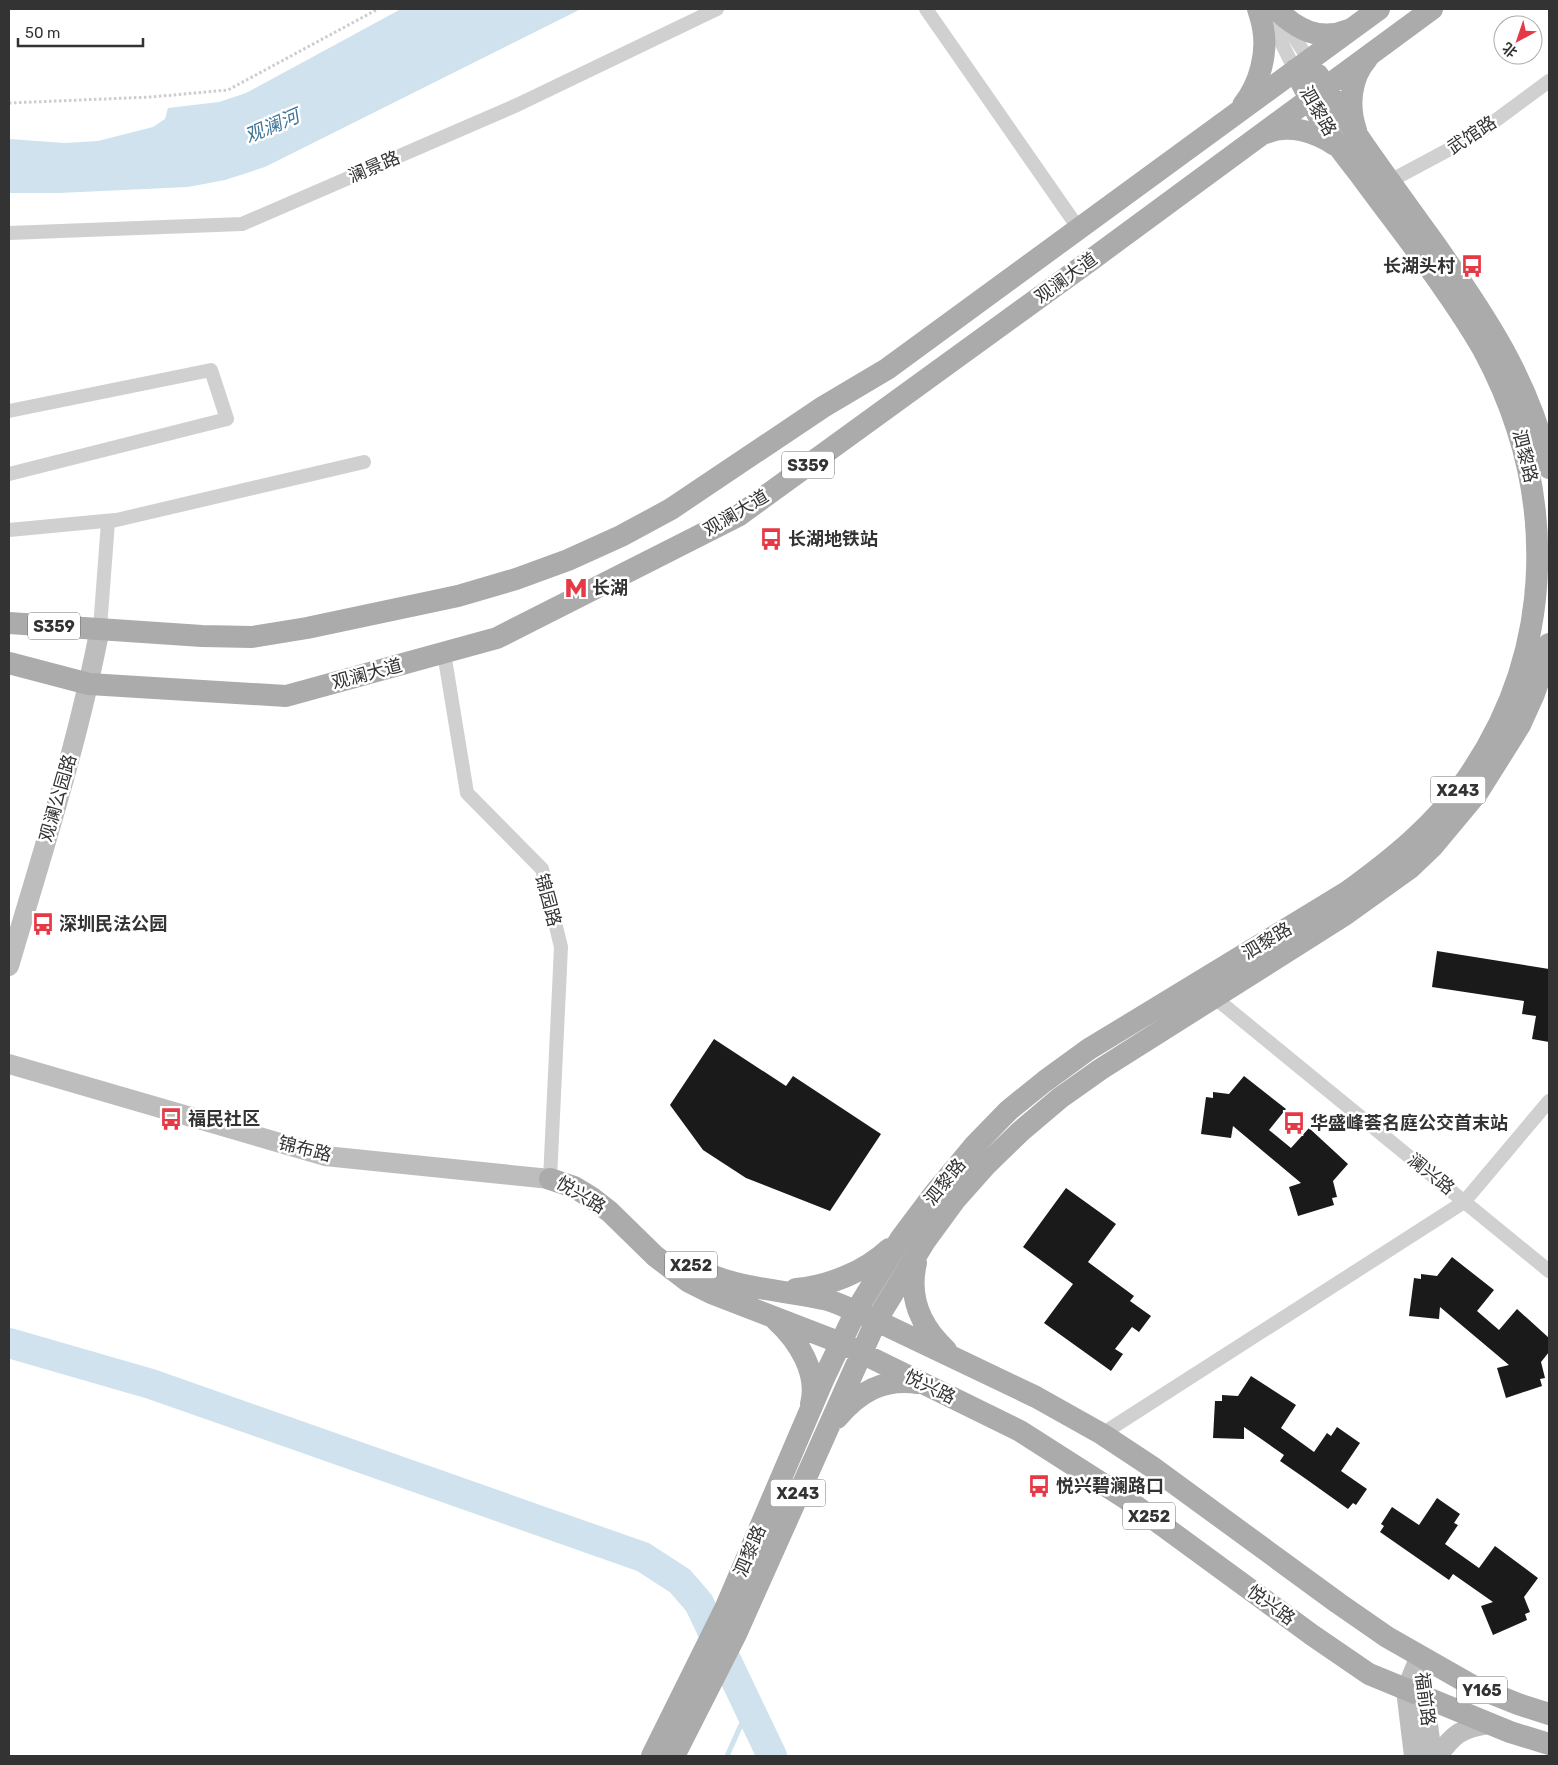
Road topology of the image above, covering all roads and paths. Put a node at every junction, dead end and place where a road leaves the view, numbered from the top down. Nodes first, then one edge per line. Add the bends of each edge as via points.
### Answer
1 (378, 9) edge
2 (717, 9) edge
3 (926, 9) edge
4 (1258, 9) edge
5 (1276, 9) edge
6 (1379, 9) edge
7 (1432, 9) edge
8 (1354, 27) junction
9 (1374, 52) junction
10 (1302, 65) junction
11 (1549, 81) edge
12 (1318, 93) junction
13 (9, 103) edge
14 (1238, 113) junction
15 (1261, 135) junction
16 (1350, 143) junction
17 (1390, 181) junction
18 (1080, 229) junction
19 (9, 233) edge
20 (9, 411) edge
21 (364, 462) dead end
22 (1549, 468) edge
23 (9, 474) edge
24 (116, 520) junction
25 (9, 530) edge
26 (9, 623) edge
27 (100, 628) junction
28 (1549, 644) edge
29 (444, 652) junction
30 (9, 663) edge
31 (89, 684) junction
32 (9, 966) edge
33 (1205, 990) junction
34 (9, 1064) edge
35 (1549, 1101) edge
36 (550, 1179) junction
37 (1464, 1202) junction
38 (901, 1238) junction
39 (918, 1254) junction
40 (1549, 1271) edge
41 (778, 1290) junction
42 (758, 1310) junction
43 (856, 1310) junction
44 (876, 1320) junction
45 (841, 1343) junction
46 (861, 1353) junction
47 (954, 1358) junction
48 (925, 1384) junction
49 (807, 1419) junction
50 (1102, 1434) junction
51 (824, 1435) junction
52 (1420, 1656) junction
53 (1415, 1694) junction
54 (1549, 1714) edge
55 (1488, 1724) junction
56 (1549, 1744) edge
57 (652, 1756) edge
58 (674, 1756) edge
59 (1414, 1756) edge
60 (1432, 1756) edge
61 (1438, 1756) edge

1 - 13 path via 228,90
2 - 19 street, 澜景路 via 517,105 242,224
3 - 18 street
4 - 10 street
4 - 14 main road via 1264,28 1261,66 1257,82
5 - 8 main road via 1288,22 1316,34 1340,33
5 - 10 street
6 - 8 main road, 观澜大道 / S359
7 - 9 main road, 观澜大道 / S359
8 - 10 main road, 观澜大道 / S359
9 - 12 main road, 观澜大道 / S359
9 - 16 main road via 1364,62 1353,87
10 - 12 main road, 泗黎路 / X243
10 - 14 main road, 观澜大道 / S359
11 - 17 street, 武馆路 via 1476,135
12 - 15 main road, 观澜大道 / S359
12 - 16 main road, 泗黎路 / X243 via 1322,123
14 - 18 main road, 观澜大道 / S359
15 - 16 main road via 1273,130 1296,129
15 - 29 main road, 观澜大道 / S359 via 738,516 497,638
16 - 17 main road, 泗黎路 / X243
16 - 33 main road, 泗黎路 / X243 via 1484,351 1520,428 1537,504 1540,542 1535,624 1524,668 1508,708 1466,781 1442,810 1382,866
17 - 22 main road, 泗黎路 / X243 via 1500,340 1522,384
18 - 27 main road, 观澜大道 / S359 via 886,369 670,509 568,560 458,596 252,637
20 - 23 street via 211,370 227,419
21 - 24 street
24 - 25 street
24 - 27 street via 108,522
26 - 27 main road, 观澜大道 / S359
27 - 31 main road, 观澜公园路
28 - 33 main road, 泗黎路 / X243 via 1534,694 1500,761 1433,846 1377,892
29 - 31 main road, 观澜大道 / S359 via 286,696
29 - 36 street, 锦园路 via 467,793 542,868 561,947
30 - 31 main road, 观澜大道 / S359
31 - 32 main road, 观澜公园路
33 - 37 street, 澜兴路
33 - 38 main road, 泗黎路 / X243 via 1089,1049 1009,1110 974,1146
33 - 39 main road, 泗黎路 / X243 via 1021,1131 955,1200
34 - 36 main road, 锦布路 / X252 via 325,1156
35 - 37 street
36 - 41 main road, 悦兴路 / X252 via 564,1174 592,1186 672,1253 715,1278
36 - 42 main road, 悦兴路 / X252 via 574,1187 592,1198 655,1256 689,1282
37 - 40 street, 澜兴路
37 - 50 street
38 - 41 main road via 884,1254 846,1276 825,1284
38 - 43 main road, 泗黎路 / X243
39 - 44 main road, 泗黎路 / X243
39 - 47 main road via 913,1272 917,1309 929,1332
41 - 43 main road, 悦兴路 / X252 via 826,1299
42 - 45 main road, 悦兴路 / X252
42 - 49 main road via 775,1319 800,1348 811,1380 812,1397
43 - 44 main road, 悦兴路 / X252
43 - 45 main road, 泗黎路 / X243
44 - 46 main road, 泗黎路 / X243
44 - 47 main road, 悦兴路 / X252
45 - 46 main road, 悦兴路 / X252
45 - 49 main road, 泗黎路 / X243
46 - 48 main road, 悦兴路 / X252
46 - 51 main road, 泗黎路 / X243
47 - 50 main road, 悦兴路 / X252 via 1036,1397
48 - 51 main road via 888,1383 862,1394
48 - 53 main road, 悦兴路 / X252 via 1020,1431 1125,1498 1369,1674
49 - 57 main road, 泗黎路 / X243 via 725,1609
50 - 52 main road, 悦兴路 / X252 via 1338,1603
51 - 58 main road, 泗黎路 / X243 via 736,1634
52 - 53 main road, 福前路
52 - 54 main road, 悦兴路 / Y165 via 1473,1686
53 - 55 main road, 悦兴路 / Y165
53 - 59 main road, 福前路
53 - 60 main road, 福前路
55 - 56 main road, 悦兴路 / Y165
55 - 61 main road via 1458,1733

